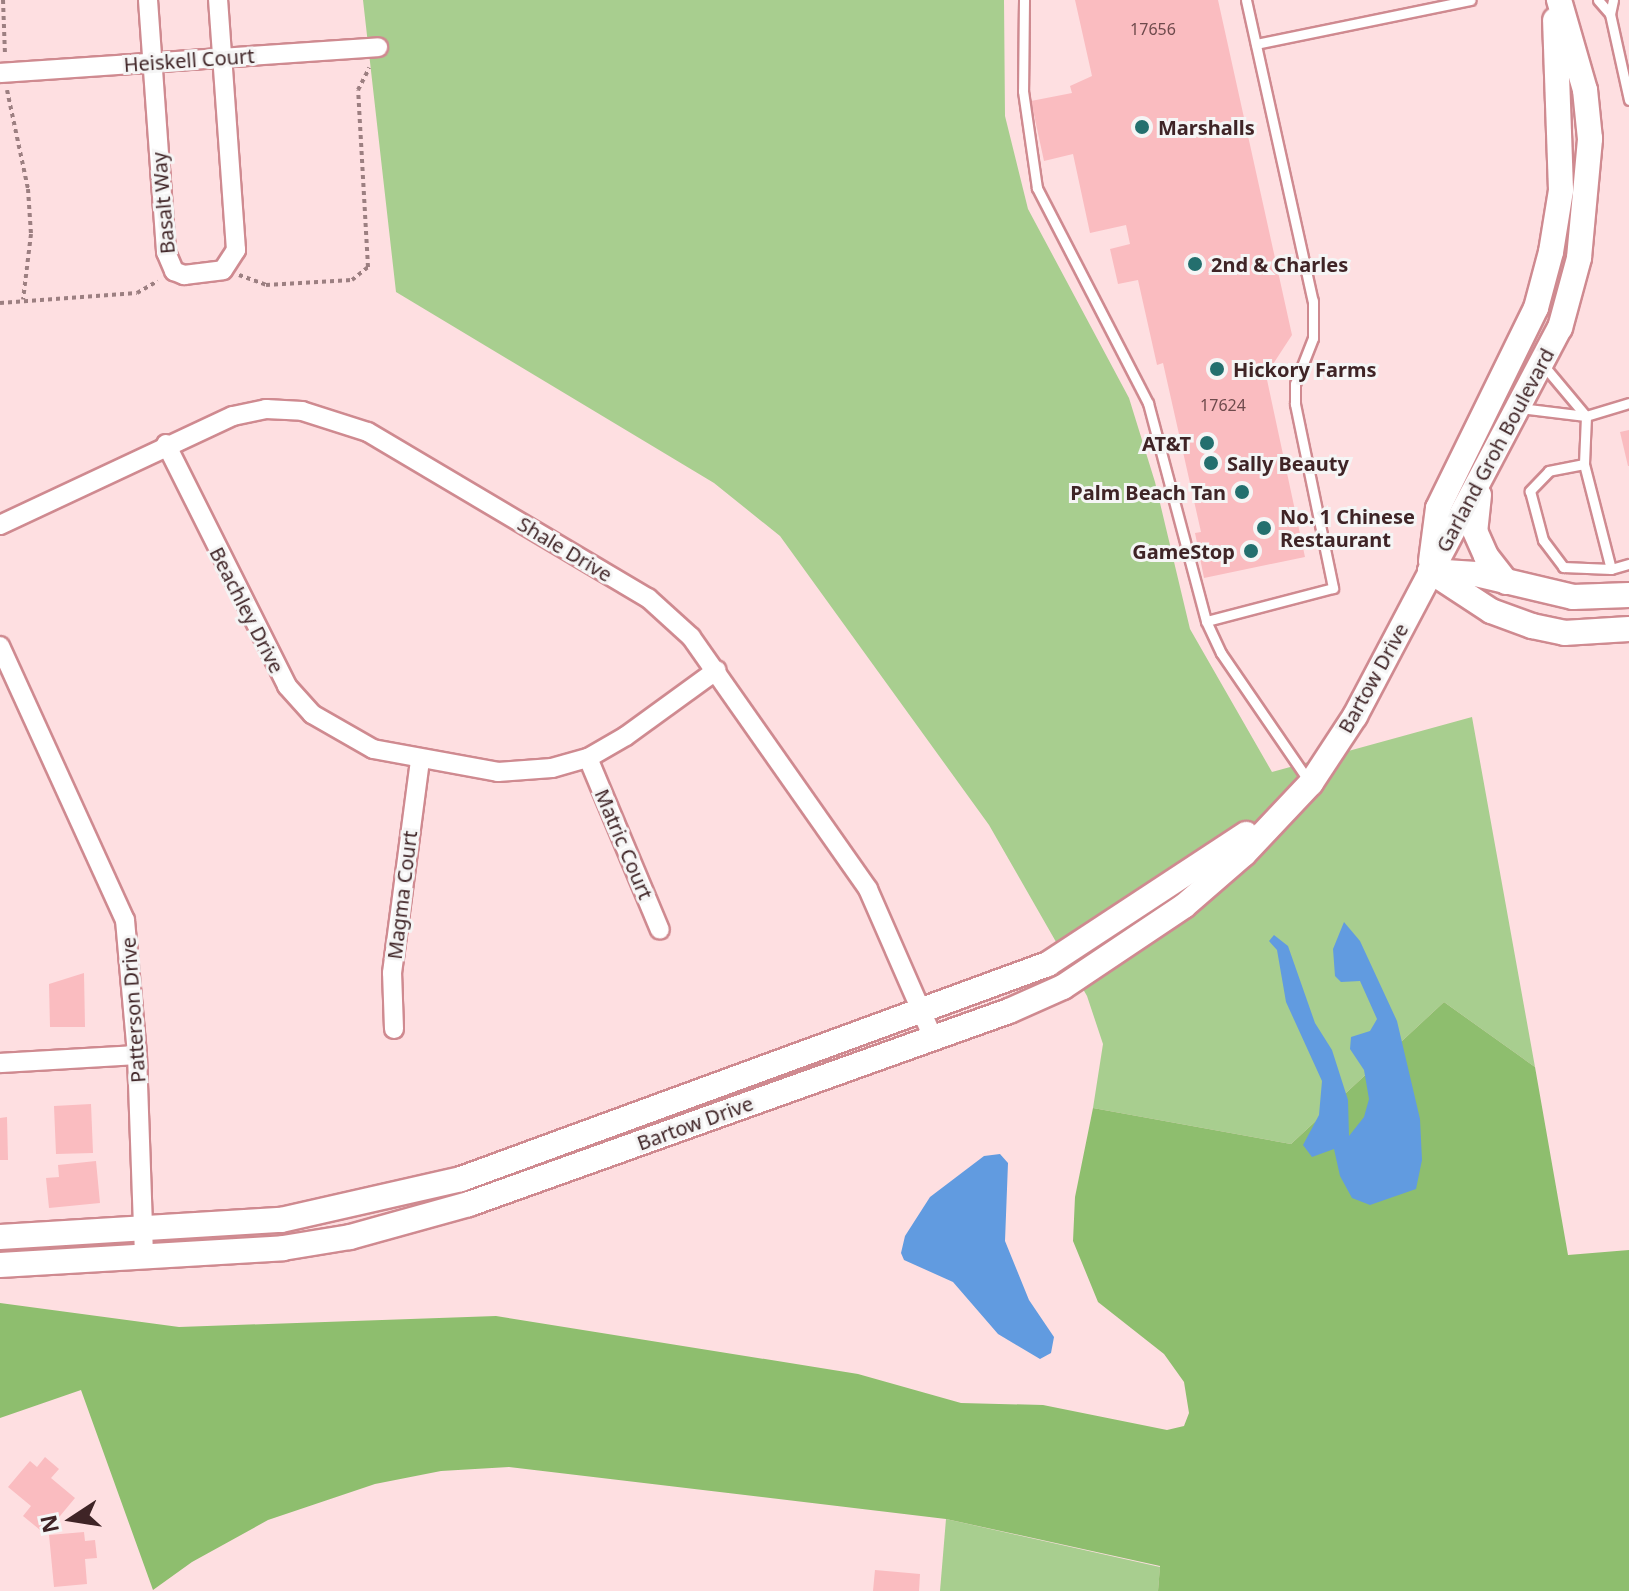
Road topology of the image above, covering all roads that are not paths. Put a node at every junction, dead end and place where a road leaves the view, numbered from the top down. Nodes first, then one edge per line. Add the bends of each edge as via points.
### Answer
1 (148, 0) edge
2 (218, 0) edge
3 (1024, 0) edge
4 (1246, 0) edge
5 (1471, 0) edge
6 (1557, 0) edge
7 (1598, 0) edge
8 (1613, 0) edge
9 (1610, 14) junction
10 (1256, 44) junction
11 (378, 47) road end
12 (223, 57) junction
13 (152, 62) junction
14 (3, 73) edge
15 (1629, 100) edge
16 (1542, 364) junction
17 (1629, 403) edge
18 (1520, 408) junction
19 (1586, 416) junction
20 (166, 444) junction
21 (1584, 464) junction
22 (1483, 483) junction
23 (0, 525) edge
24 (1629, 564) edge
25 (1611, 569) junction
26 (1430, 571) junction
27 (1506, 582) junction
28 (1629, 595) edge
29 (1206, 621) junction
30 (1629, 629) edge
31 (0, 646) edge
32 (717, 670) junction
33 (7, 678) edge
34 (588, 758) junction
35 (420, 761) junction
36 (1311, 783) junction
37 (660, 930) dead end
38 (923, 1012) junction
39 (394, 1029) dead end
40 (933, 1038) junction
41 (137, 1055) junction
42 (0, 1063) edge
43 (146, 1227) junction
44 (0, 1237) edge
45 (144, 1257) junction
46 (0, 1265) edge

1 - 13 street, Basalt Way
2 - 12 street
3 - 29 lane via 1023,91 1037,188 1148,403
4 - 10 lane
5 - 10 lane
6 - 16 street, Garland Groh Boulevard via 1585,90 1588,196 1560,328
6 - 26 street, Garland Groh Boulevard via 1561,190 1551,252 1536,308 1438,508
7 - 9 lane
8 - 9 lane
9 - 15 lane
10 - 29 lane via 1313,301 1313,338 1295,384 1295,404 1333,588
11 - 12 street, Heiskell Court
12 - 13 street, Heiskell Court
12 - 13 street, Basalt Way via 236,250 227,267 212,274 174,271 166,252
13 - 14 street, Heiskell Court
16 - 18 street, Garland Groh Boulevard
16 - 19 lane
17 - 19 lane
18 - 19 lane
18 - 22 street, Garland Groh Boulevard
19 - 21 lane
20 - 23 street, Shale Drive
20 - 32 street, Shale Drive via 233,416 266,409 337,418 648,598 691,637
20 - 35 street, Beachley Drive via 265,652 287,686 312,714 343,735
21 - 25 lane
21 - 25 lane via 1549,471 1530,491 1543,540 1563,567
22 - 26 street, Garland Groh Boulevard
22 - 27 street via 1473,514 1475,531
24 - 25 lane
26 - 27 street, Garland Groh Boulevard
26 - 30 street, Garland Groh Boulevard via 1491,611 1532,626 1564,633
26 - 36 street, Bartow Drive via 1366,698
27 - 28 street, Garland Groh Boulevard via 1573,597
29 - 36 lane via 1244,689
31 - 33 street, Patterson Drive
32 - 34 street, Beachley Drive
32 - 38 street, Shale Drive via 868,889
33 - 41 street, Patterson Drive via 125,920
34 - 35 street, Beachley Drive via 522,773
34 - 37 street, Matric Court
35 - 39 street, Magma Court via 392,973
36 - 38 street, Bartow Drive via 1232,845 1075,948 998,985
36 - 40 street, Bartow Drive via 1244,854 1120,953 1063,987
38 - 40 street, Shale Drive
38 - 43 street, Bartow Drive via 401,1196 281,1220
40 - 45 street, Bartow Drive via 411,1221 283,1248
41 - 42 street
41 - 43 street, Patterson Drive
43 - 44 street, Bartow Drive
43 - 45 street, Patterson Drive
45 - 46 street, Bartow Drive

